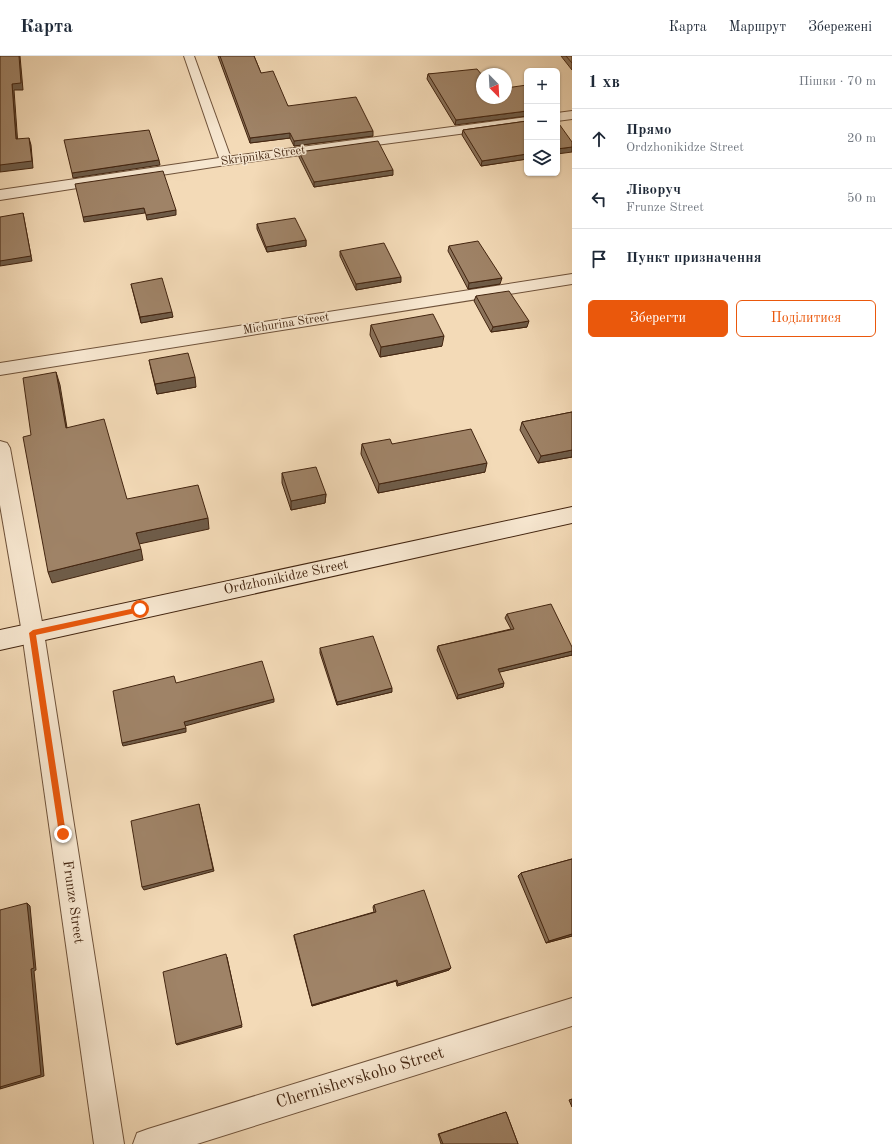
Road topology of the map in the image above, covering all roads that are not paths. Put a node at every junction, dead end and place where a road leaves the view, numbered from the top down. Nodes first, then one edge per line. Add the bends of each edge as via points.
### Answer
1 (189, 56) edge
2 (572, 115) edge
3 (560, 117) edge
4 (524, 121) edge
5 (226, 161) junction
6 (0, 195) edge
7 (572, 279) edge
8 (0, 369) edge
9 (0, 448) edge
10 (572, 515) edge
11 (33, 633) junction
12 (0, 640) edge
13 (572, 1012) edge
14 (109, 1144) edge
15 (148, 1144) edge

1 - 5 lane
2 - 3 street
4 - 5 street, Skripnika Street
5 - 6 street, Skripnika Street
7 - 8 street, Michurina Street
9 - 11 street, Frunze Street
10 - 11 street, Ordzhonikidze Street
11 - 12 street, Ordzhonikidze Street
11 - 14 street, Frunze Street
13 - 15 street, Chernishevskoho Street

